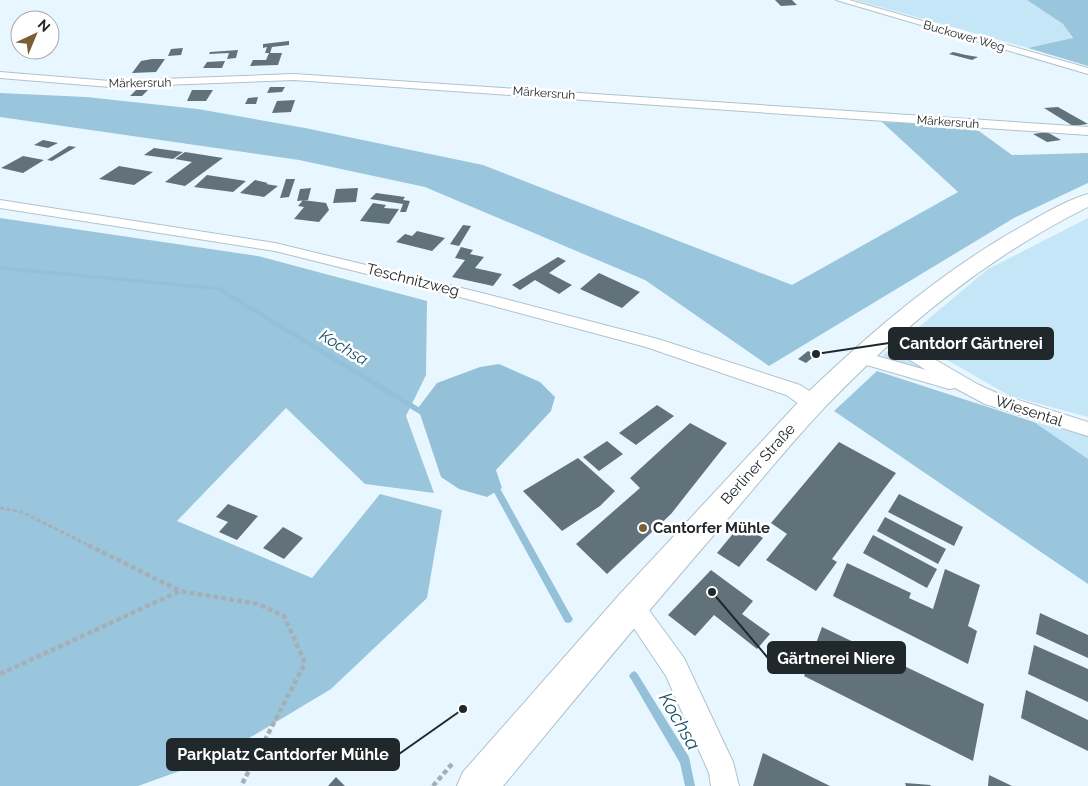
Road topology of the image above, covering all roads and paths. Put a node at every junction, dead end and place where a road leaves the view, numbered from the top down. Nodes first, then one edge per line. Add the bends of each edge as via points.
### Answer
1 (840, 0) edge
2 (1088, 71) edge
3 (0, 75) edge
4 (1088, 131) edge
5 (1088, 200) edge
6 (0, 204) edge
7 (884, 336) junction
8 (859, 357) junction
9 (972, 390) junction
10 (813, 402) junction
11 (1088, 429) edge
12 (0, 508) edge
13 (180, 591) junction
14 (631, 606) junction
15 (0, 674) edge
16 (241, 786) edge
17 (478, 786) edge
18 (725, 786) edge

1 - 2 street, Buckower Weg
3 - 4 street, Märkersruh via 110,84 294,77
5 - 7 main road, Berliner Straße via 1007,242 963,270
6 - 10 street, Teschnitzweg via 275,247 652,343 793,390
7 - 8 main road, Berliner Straße
7 - 9 street, Wiesental
8 - 9 street, Wiesental
8 - 10 main road, Berliner Straße
9 - 11 street, Wiesental via 1041,416
10 - 14 main road, Berliner Straße
12 - 13 path via 22,512
13 - 15 path
13 - 16 path via 258,604 284,616 305,663
14 - 17 main road, Berliner Straße
14 - 18 street via 675,667 722,772

